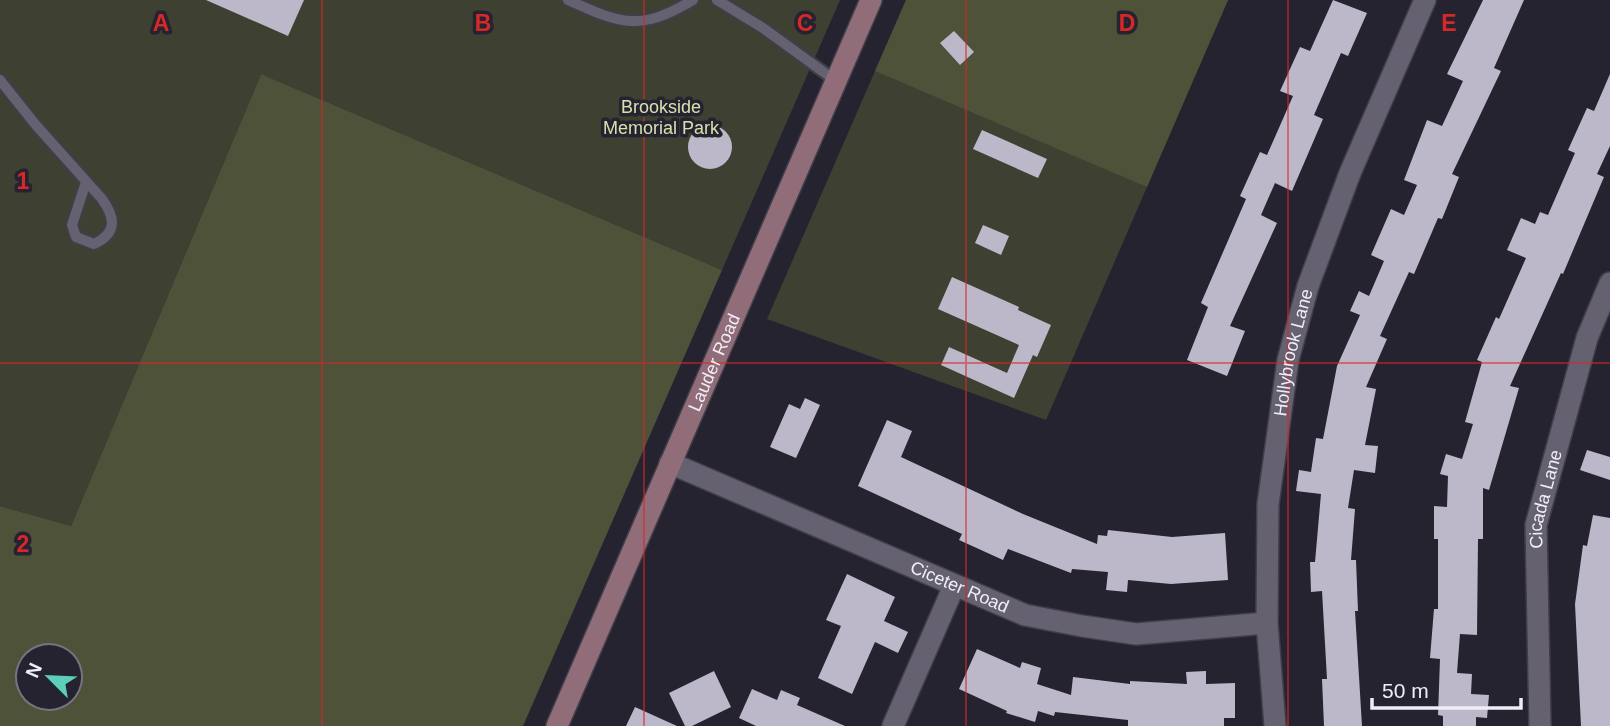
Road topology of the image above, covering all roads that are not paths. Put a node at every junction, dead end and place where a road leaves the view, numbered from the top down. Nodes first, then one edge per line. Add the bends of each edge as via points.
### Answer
1 (568, 0) edge
2 (693, 0) edge
3 (718, 0) edge
4 (872, 0) edge
5 (1425, 0) edge
6 (0, 80) edge
7 (836, 81) junction
8 (86, 182) junction
9 (1610, 284) edge
10 (670, 463) junction
11 (954, 586) junction
12 (1267, 623) junction
13 (557, 726) edge
14 (892, 726) edge
15 (1275, 726) edge
16 (1540, 726) edge

1 - 2 lane via 608,17 639,22 670,14
3 - 7 lane
4 - 7 main road, Lauder Road
5 - 12 street, Hollybrook Lane via 1350,173 1308,286 1288,360 1268,504
6 - 8 lane
7 - 10 main road, Lauder Road
8 - 8 lane via 111,212 113,222 110,232 94,244 76,237 72,225
9 - 16 street, Cicada Lane via 1587,338 1536,525
10 - 11 street, Ciceter Road
10 - 13 main road, Lauder Road
11 - 12 street, Ciceter Road via 1025,615 1136,634
11 - 14 street
12 - 15 street, Hollybrook Lane

